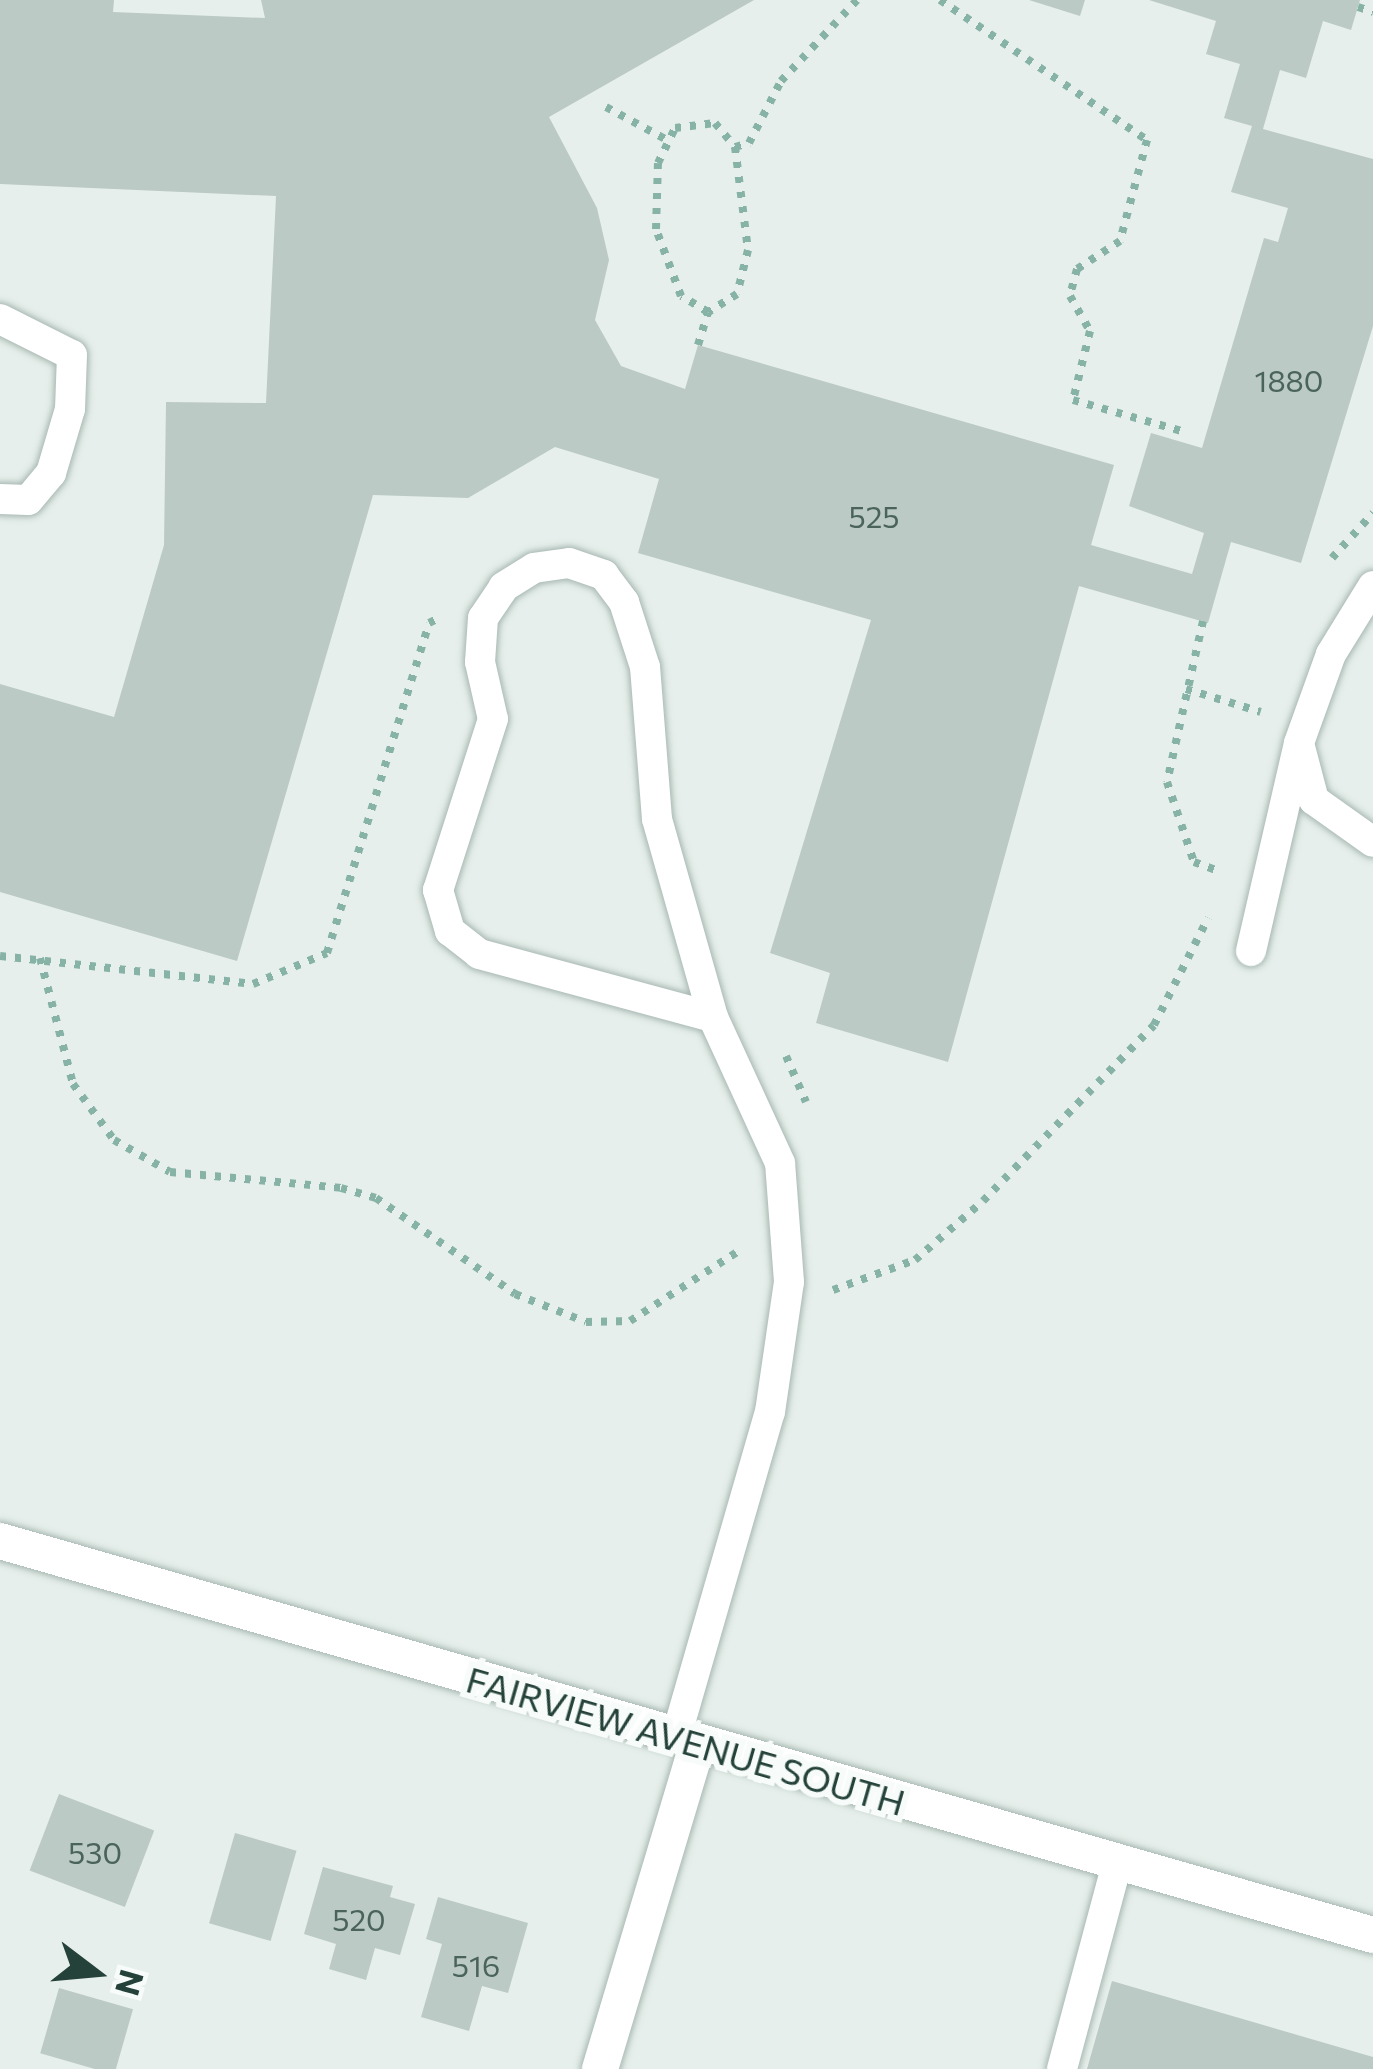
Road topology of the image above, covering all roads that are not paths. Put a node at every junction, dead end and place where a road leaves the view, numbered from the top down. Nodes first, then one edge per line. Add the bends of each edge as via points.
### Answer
1 (0, 319) edge
2 (0, 499) edge
3 (1373, 586) edge
4 (1299, 742) junction
5 (1373, 842) edge
6 (1251, 951) dead end
7 (712, 1017) junction
8 (0, 1541) edge
9 (687, 1740) junction
10 (1117, 1864) junction
11 (1373, 1935) edge
12 (600, 2069) edge
13 (1062, 2069) edge

1 - 2 lane via 71,355 70,409 51,472 28,500
3 - 4 lane via 1331,654
4 - 5 lane via 1314,800
4 - 6 lane
7 - 7 lane via 657,819 645,667 624,602 604,575 569,563 534,568 504,587 483,618 480,662 493,718 438,890 449,931 479,954
7 - 9 lane via 780,1163 789,1282 770,1412
8 - 9 street, FAIRVIEW AVENUE SOUTH
9 - 10 street, FAIRVIEW AVENUE SOUTH
9 - 12 street
10 - 11 street, FAIRVIEW AVENUE SOUTH
10 - 13 lane

